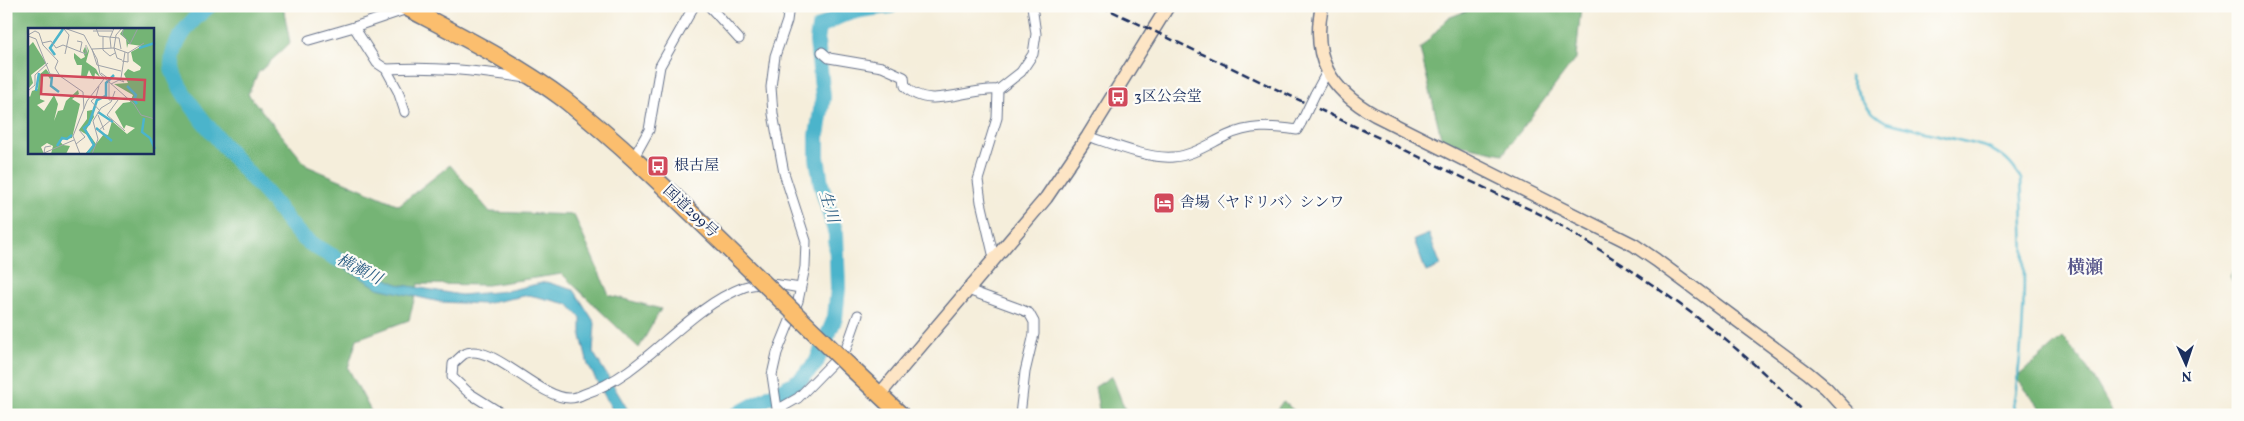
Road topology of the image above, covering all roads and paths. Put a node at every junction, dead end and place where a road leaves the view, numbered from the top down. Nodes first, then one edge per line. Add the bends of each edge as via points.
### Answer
1 (694, 6) edge
2 (709, 6) edge
3 (789, 6) edge
4 (1032, 6) edge
5 (1168, 6) edge
6 (1322, 6) edge
7 (409, 7) edge
8 (354, 27) junction
9 (739, 39) dead end
10 (309, 40) dead end
11 (822, 52) dead end
12 (386, 70) junction
13 (1327, 72) junction
14 (536, 80) junction
15 (998, 90) junction
16 (405, 112) dead end
17 (1088, 136) junction
18 (633, 159) junction
19 (994, 258) junction
20 (800, 288) junction
21 (968, 290) junction
22 (858, 315) dead end
23 (879, 395) junction
24 (777, 409) edge
25 (504, 415) edge
26 (901, 415) edge
27 (1020, 415) edge
28 (1851, 415) edge

1 - 18 street via 660,66 649,130
2 - 9 street
3 - 20 street via 775,56 771,87 784,173 806,241
4 - 15 street via 1036,34 1033,54 1021,72
5 - 17 street
6 - 13 street via 1318,32
7 - 8 street
7 - 14 highway, 国道299号
8 - 10 street
8 - 12 street via 377,63
11 - 15 street via 829,58 891,70 904,77 905,86 916,94 940,98 986,89
12 - 14 street via 463,69
12 - 16 street
13 - 17 street, bridge via 1296,130 1268,126 1243,130 1190,154 1173,157 1156,156
13 - 28 street via 1345,95 1359,106 1634,245 1814,378
14 - 18 highway, 国道299号
15 - 19 street via 996,118 978,180
17 - 19 street via 1046,198
18 - 23 highway, 国道299号, bridge
19 - 21 street
20 - 24 street via 772,375
20 - 25 street via 770,284 745,287 690,318 642,362 594,390 569,398 540,388 478,352 465,354 452,364 452,377 469,393
21 - 23 street
21 - 27 street via 1029,313 1034,322
22 - 24 street via 846,349 798,398
23 - 26 highway, 国道299号

